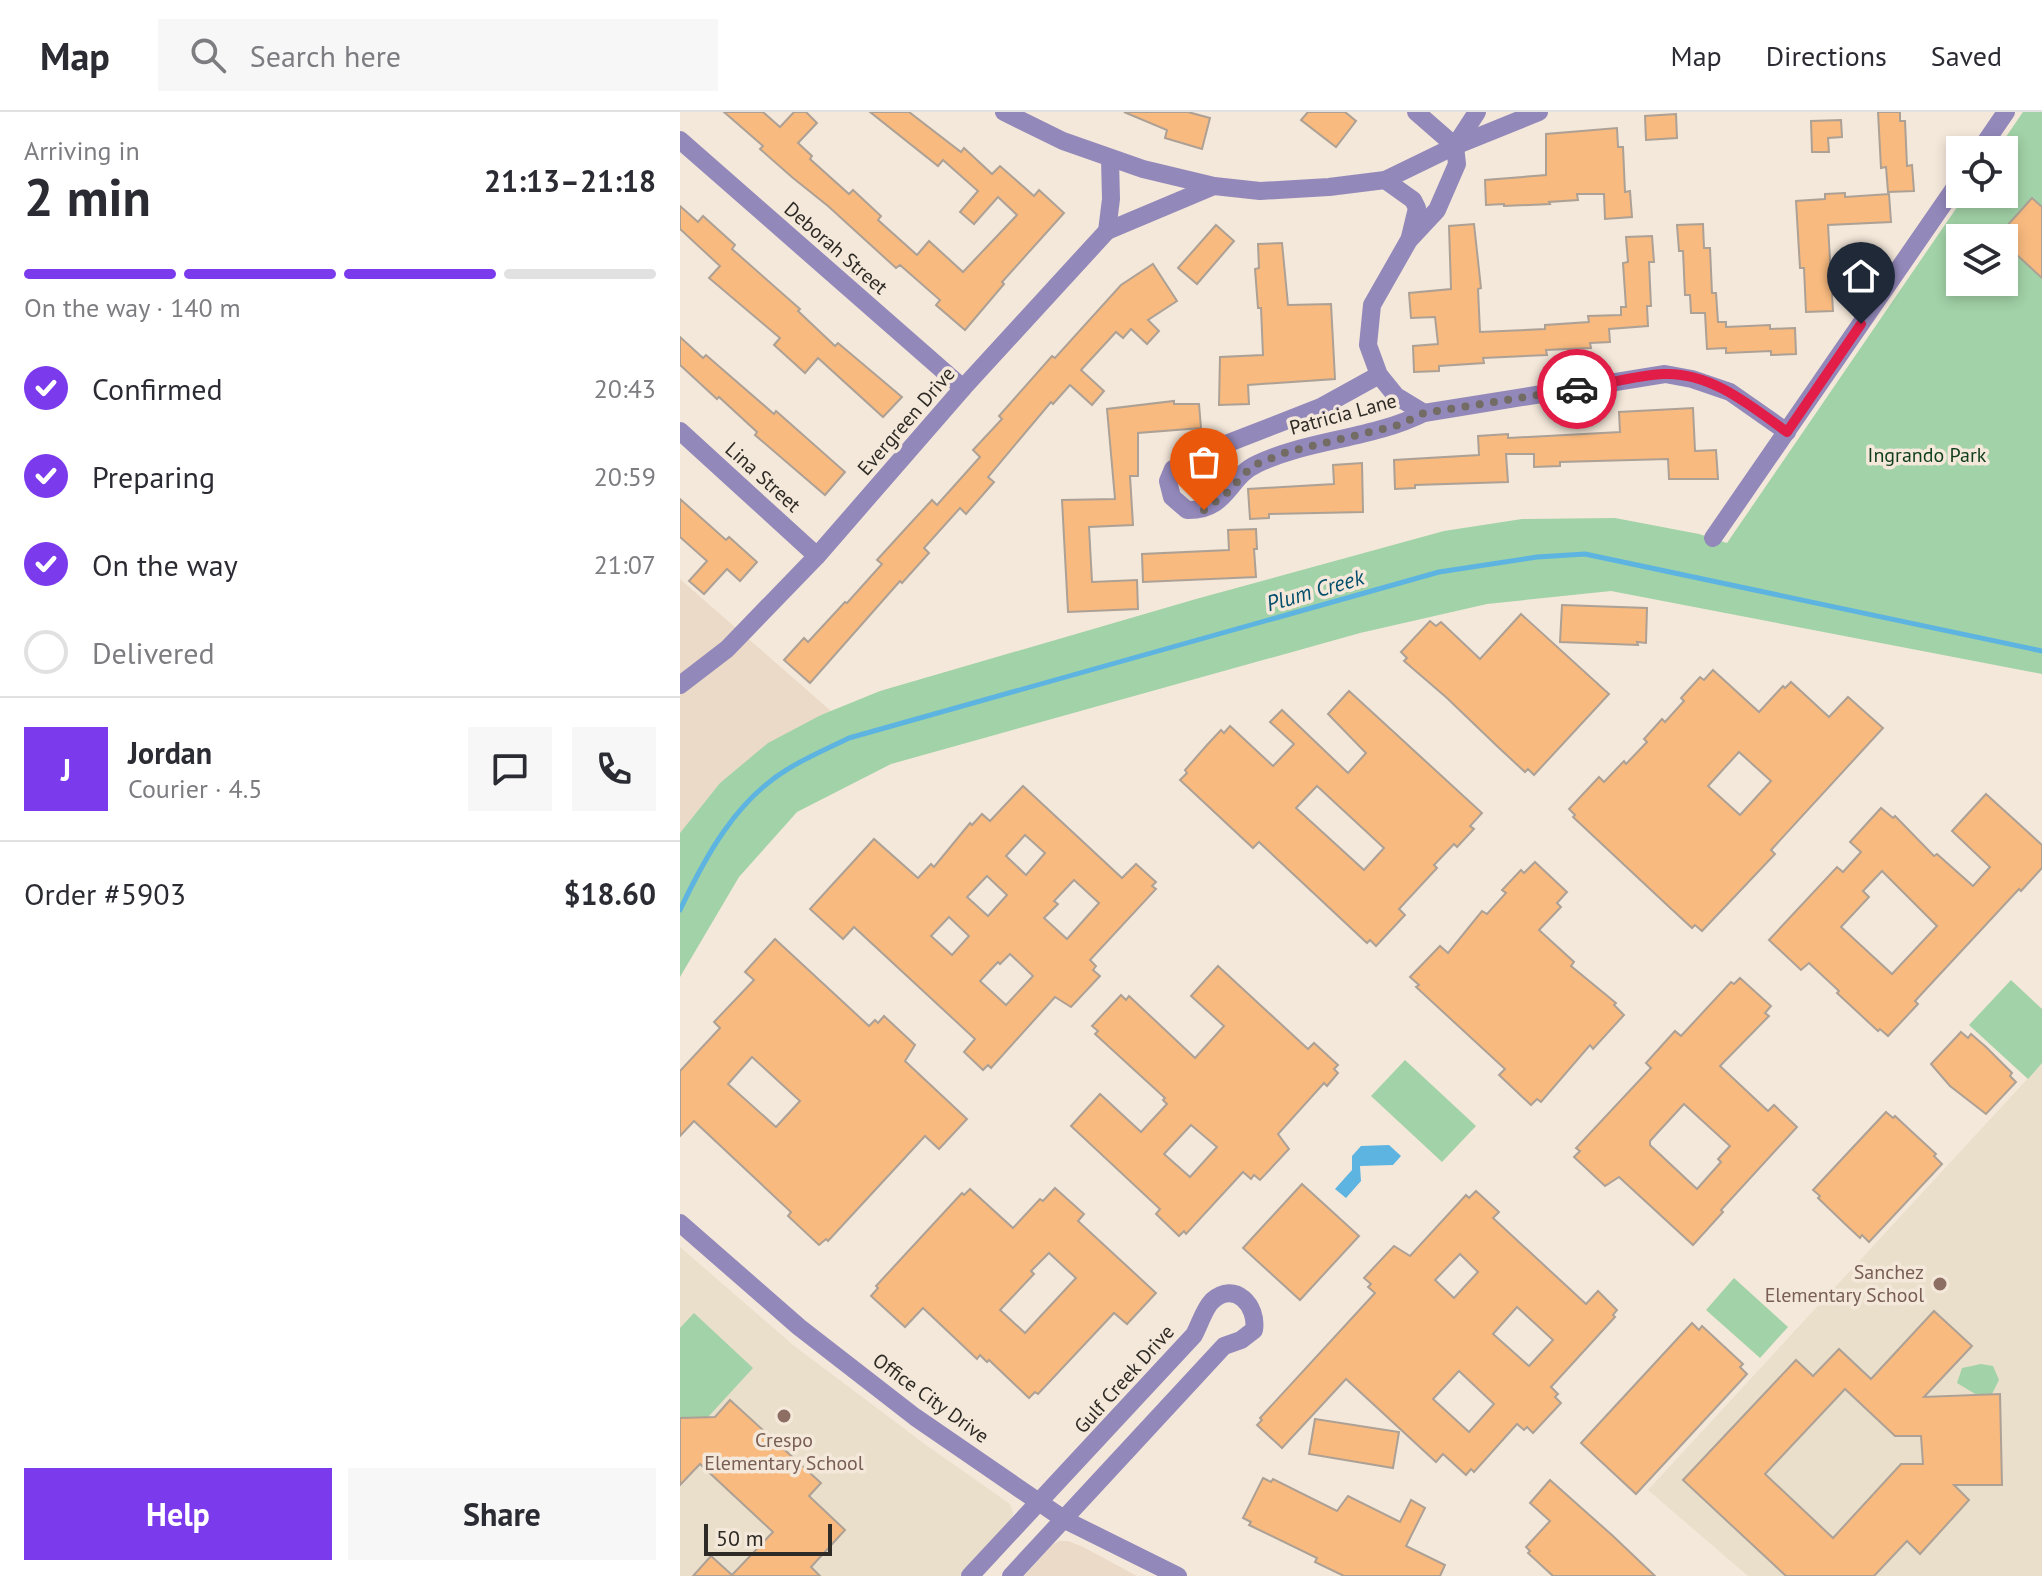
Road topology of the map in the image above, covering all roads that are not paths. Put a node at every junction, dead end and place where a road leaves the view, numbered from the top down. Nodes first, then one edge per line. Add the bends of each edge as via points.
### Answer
1 (1004, 112) edge
2 (1416, 112) edge
3 (1477, 112) edge
4 (1539, 112) edge
5 (2006, 112) edge
6 (1990, 136) edge
7 (680, 140) edge
8 (1455, 146) junction
9 (1110, 159) junction
10 (1385, 180) junction
11 (1214, 186) junction
12 (1946, 200) edge
13 (1107, 231) junction
14 (1409, 240) junction
15 (1379, 375) junction
16 (963, 388) junction
17 (1424, 413) junction
18 (680, 431) edge
19 (1787, 432) junction
20 (1713, 538) dead end
21 (817, 556) junction
22 (680, 685) edge
23 (680, 1223) edge
24 (1041, 1502) junction
25 (1065, 1520) junction
26 (970, 1576) edge
27 (1011, 1576) edge
28 (1178, 1576) edge

1 - 9 street
2 - 8 street
3 - 8 street
4 - 8 street
5 - 6 street
7 - 16 street, Deborah Street
8 - 10 street
8 - 14 street via 1457,164 1437,210
9 - 11 street
9 - 13 street
10 - 11 street via 1260,191
10 - 14 street via 1417,208
11 - 13 street
12 - 19 street
13 - 16 street, Evergreen Drive
14 - 15 street via 1372,305 1368,345
15 - 17 street via 1396,396
15 - 17 street, Patricia Lane via 1321,407 1195,456 1173,469 1168,481 1172,497 1187,510 1204,510 1252,466 1287,452 1399,425
16 - 21 street, Evergreen Drive
17 - 19 street, Patricia Lane via 1665,374 1730,392
18 - 21 street, Lina Street
19 - 20 street
21 - 22 street, Evergreen Drive via 727,649
23 - 24 street, Office City Drive via 799,1327 915,1417
24 - 25 street, Office City Drive
24 - 25 street, Gulf Creek Drive via 1194,1335 1213,1300 1225,1293 1247,1301 1254,1330 1224,1346
24 - 26 street, Gulf Creek Drive
25 - 27 street, Gulf Creek Drive
25 - 28 street, Office City Drive

